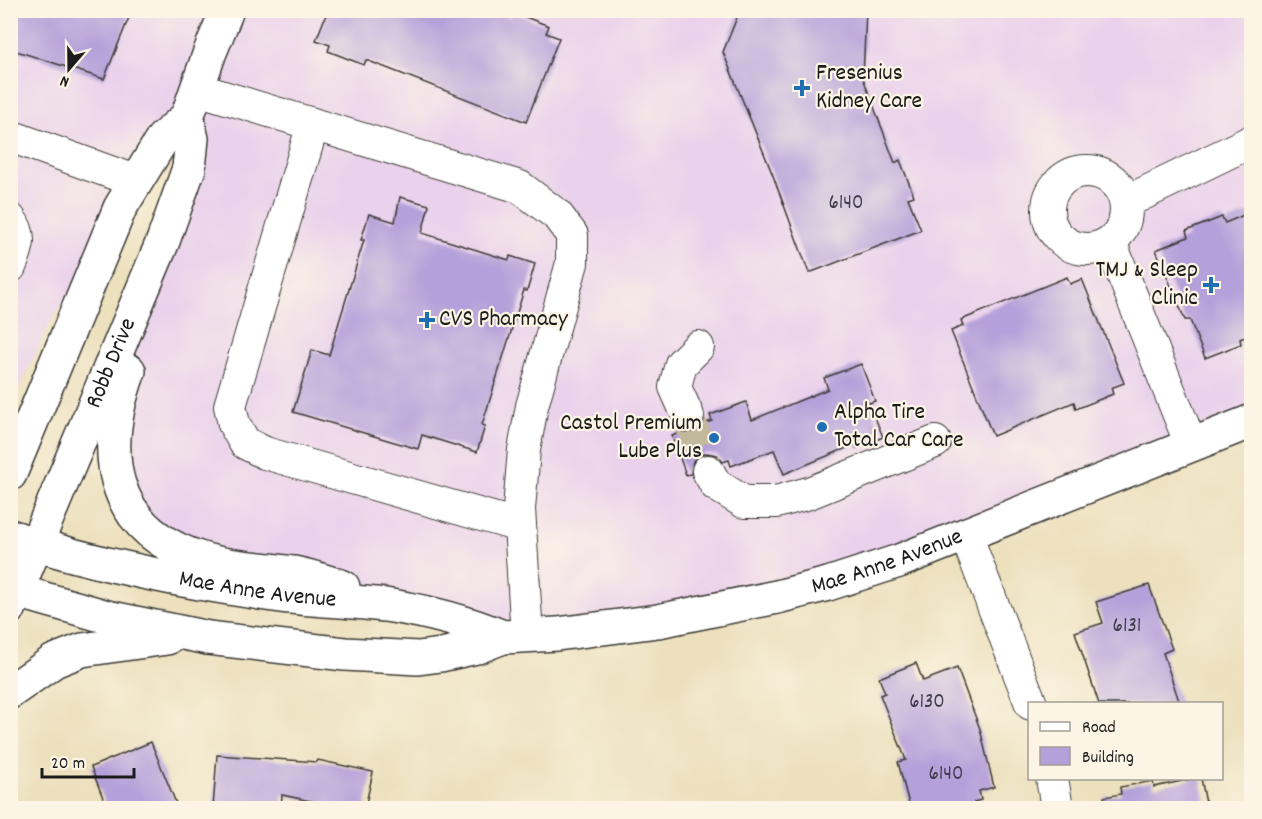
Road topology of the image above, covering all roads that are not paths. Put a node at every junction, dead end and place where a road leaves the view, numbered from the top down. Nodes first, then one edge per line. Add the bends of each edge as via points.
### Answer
1 (227, 10) edge
2 (192, 103) junction
3 (313, 124) junction
4 (10, 136) edge
5 (1251, 141) edge
6 (135, 181) junction
7 (1126, 202) junction
8 (10, 219) edge
9 (1110, 242) junction
10 (10, 267) edge
11 (139, 298) junction
12 (698, 347) dead end
13 (54, 367) junction
14 (10, 416) edge
15 (688, 416) tunnel mouth
16 (1251, 421) edge
17 (935, 442) dead end
18 (1191, 445) junction
19 (708, 471) tunnel mouth
20 (10, 474) edge
21 (520, 526) junction
22 (966, 535) junction
23 (23, 540) edge
24 (13, 595) edge
25 (383, 605) junction
26 (196, 635) junction
27 (515, 636) junction
28 (10, 692) edge
29 (1030, 702) edge
30 (1052, 780) edge
31 (1057, 808) edge

1 - 2 main road, Robb Drive
2 - 3 street
2 - 6 main road, Robb Drive via 162,138
2 - 11 main road, Robb Drive via 187,175
3 - 21 street via 520,186 557,215 572,235 572,263 532,406 524,450
3 - 21 street via 230,406 234,424 245,443 265,453
4 - 6 street
5 - 7 street
6 - 13 main road, Robb Drive via 113,224
7 - 9 street via 1124,224
7 - 9 street via 1112,179 1087,170 1063,179 1049,201 1052,227 1071,246 1084,249
8 - 10 street via 20,239
9 - 18 street
11 - 23 main road, Robb Drive
11 - 25 main road via 140,331 116,411 113,456 122,492 139,520 161,541 200,558 309,577
12 - 15 street via 681,364 675,387
13 - 14 main road
13 - 20 main road, Robb Drive
16 - 18 main road, Mae Anne Avenue
17 - 19 street via 809,493 776,502 744,502 716,485
18 - 22 main road, Mae Anne Avenue
21 - 27 street
22 - 27 main road, Mae Anne Avenue via 899,561 777,597 658,621
22 - 29 street
23 - 24 main road, Robb Drive
23 - 25 main road, Mae Anne Avenue via 141,572 238,590
24 - 26 main road, Mae Anne Avenue
25 - 27 main road, Mae Anne Avenue
26 - 27 main road, Mae Anne Avenue via 306,650 418,658 460,652
26 - 28 main road via 82,650 54,662
30 - 31 street

